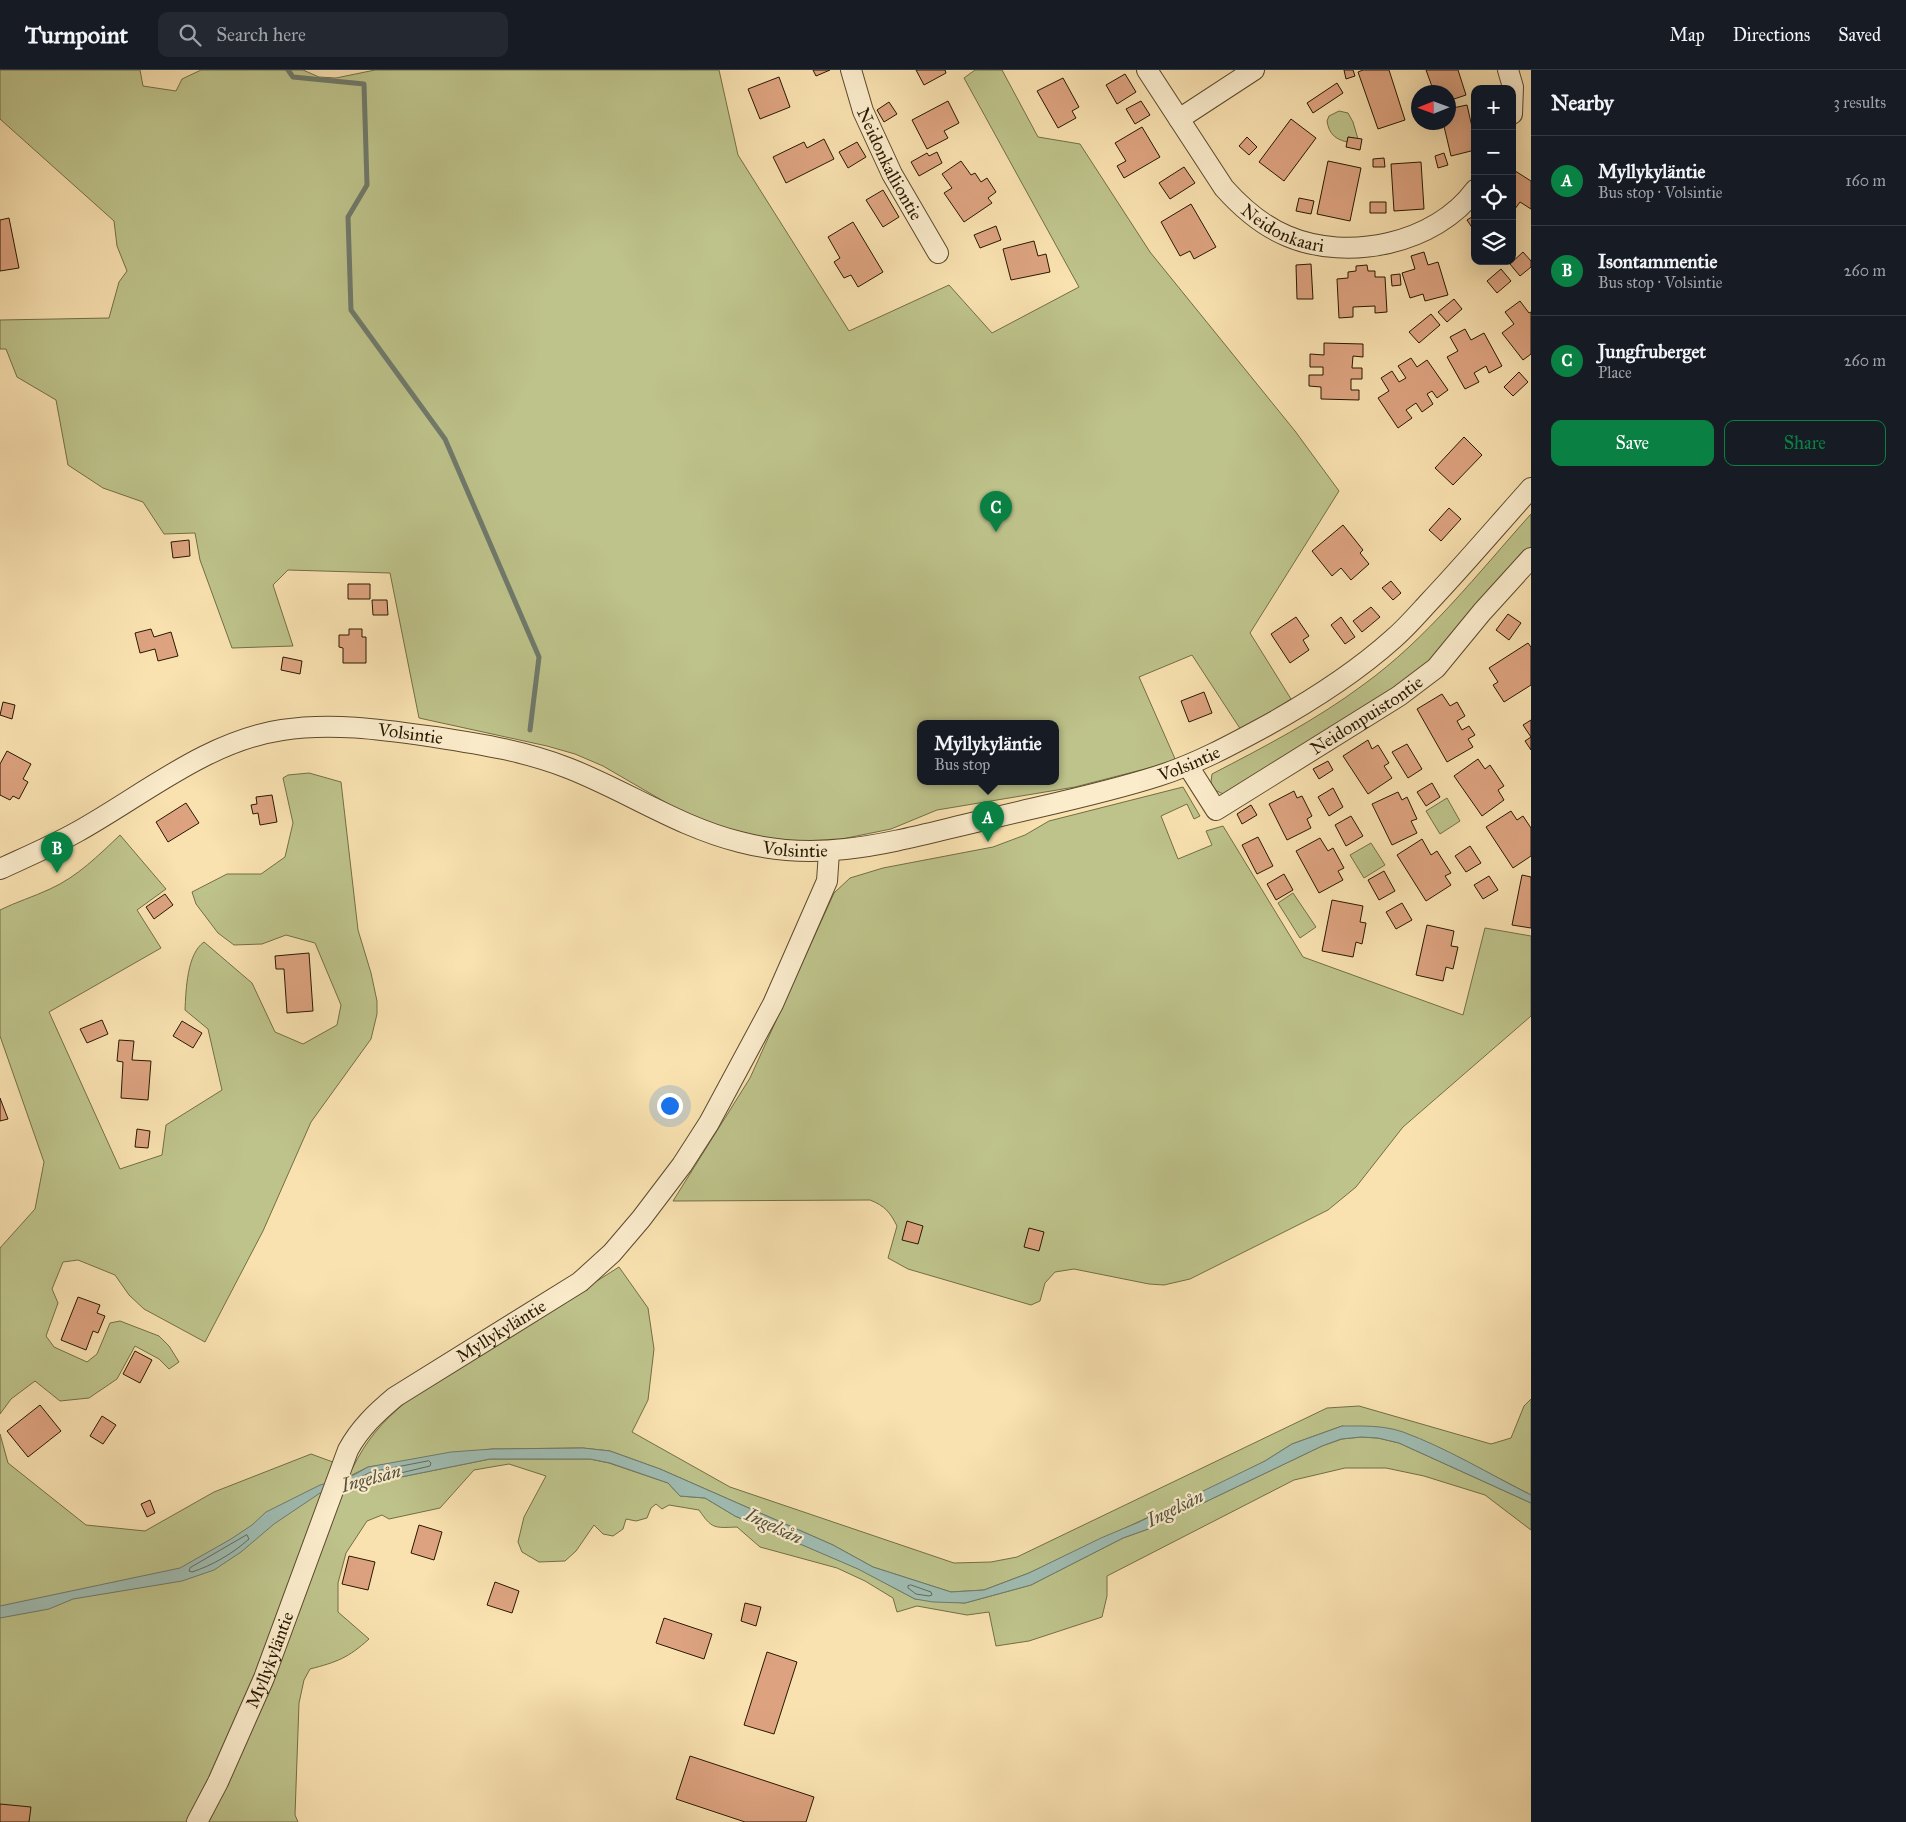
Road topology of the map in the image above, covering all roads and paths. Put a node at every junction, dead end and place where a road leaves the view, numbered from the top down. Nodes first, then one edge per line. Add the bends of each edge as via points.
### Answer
1 (851, 70) edge
2 (1147, 70) edge
3 (1254, 70) edge
4 (1508, 70) edge
5 (1512, 85) edge
6 (1179, 119) junction
7 (1471, 195) edge
8 (938, 253) dead end
9 (1531, 488) edge
10 (1531, 558) edge
11 (1188, 766) junction
12 (829, 852) junction
13 (0, 869) edge
14 (197, 1822) edge

1 - 8 street, Neidonkalliontie via 863,111 892,174
2 - 6 street, Neidonkaari
3 - 6 street
4 - 5 street
6 - 7 street, Neidonkaari via 1238,204 1278,232 1322,246 1365,247 1408,238 1438,222
9 - 11 street, Volsintie via 1396,637 1352,673 1310,702
10 - 11 street, Neidonpuistontie via 1436,668 1399,696 1216,810
11 - 12 street, Volsintie via 1146,780 880,845
12 - 13 street, Volsintie via 768,848 700,830 568,768 526,754 403,733 313,726 278,730 218,749 77,832
12 - 14 street, Myllykyläntie via 827,881 773,1004 710,1123 642,1219 580,1282 423,1378 376,1412 355,1437 264,1678

